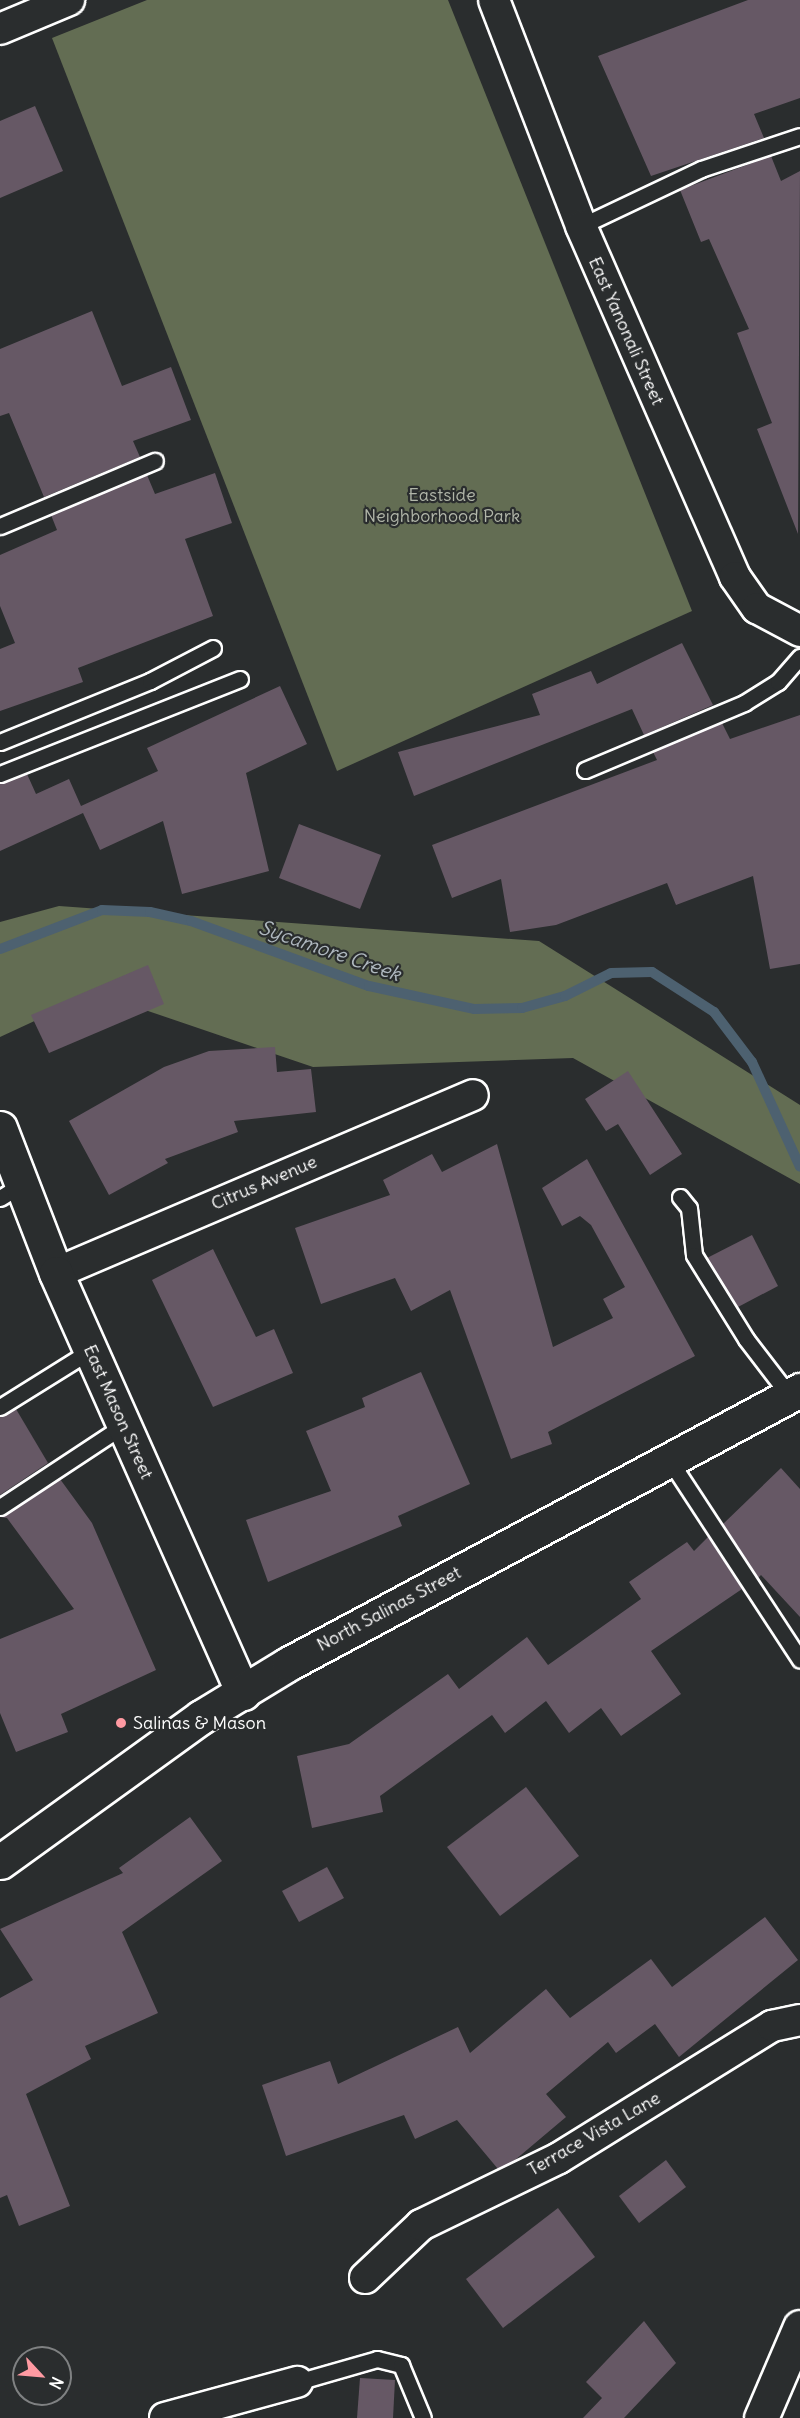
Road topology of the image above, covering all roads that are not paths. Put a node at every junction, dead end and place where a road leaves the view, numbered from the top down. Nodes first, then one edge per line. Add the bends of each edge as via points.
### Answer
1 (69, 0) edge
2 (494, 0) edge
3 (0, 29) edge
4 (800, 136) edge
5 (581, 226) junction
6 (155, 461) dead end
7 (0, 526) edge
8 (800, 631) edge
9 (213, 648) dead end
10 (800, 657) edge
11 (240, 679) dead end
12 (0, 742) edge
13 (585, 770) dead end
14 (0, 774) edge
15 (473, 1095) dead end
16 (0, 1128) edge
17 (10, 1192) edge
18 (680, 1197) dead end
19 (56, 1273) junction
20 (90, 1351) junction
21 (794, 1393) edge
22 (0, 1407) edge
23 (123, 1426) junction
24 (668, 1458) junction
25 (0, 1507) edge
26 (800, 1660) edge
27 (243, 1693) junction
28 (0, 1862) edge
29 (800, 2020) edge
30 (365, 2278) dead end
31 (800, 2327) edge
32 (297, 2382) joint
33 (215, 2412) edge
34 (165, 2418) edge
35 (423, 2418) edge
36 (761, 2418) edge

1 - 3 street
2 - 5 street, East Yanonali Street
4 - 5 lane via 700,170
5 - 8 street, East Yanonali Street via 735,577 757,608
6 - 7 lane
9 - 12 lane via 150,681
10 - 13 lane via 778,682 744,703
11 - 14 lane
15 - 19 street, Citrus Avenue
16 - 17 main road, East Mason Street
17 - 19 main road, East Mason Street
18 - 21 lane via 688,1208 694,1255 746,1339
19 - 20 main road, East Mason Street
20 - 22 lane
20 - 23 main road, East Mason Street
21 - 24 main road, North Salinas Street
23 - 25 lane
23 - 27 main road, East Mason Street
24 - 26 lane
24 - 27 main road, North Salinas Street
27 - 28 main road, North Salinas Street via 201,1717
29 - 30 street, Terrace Vista Lane via 772,2026 559,2158 421,2225
31 - 36 main road
32 - 33 street
32 - 35 lane via 377,2360 401,2365
33 - 34 street

